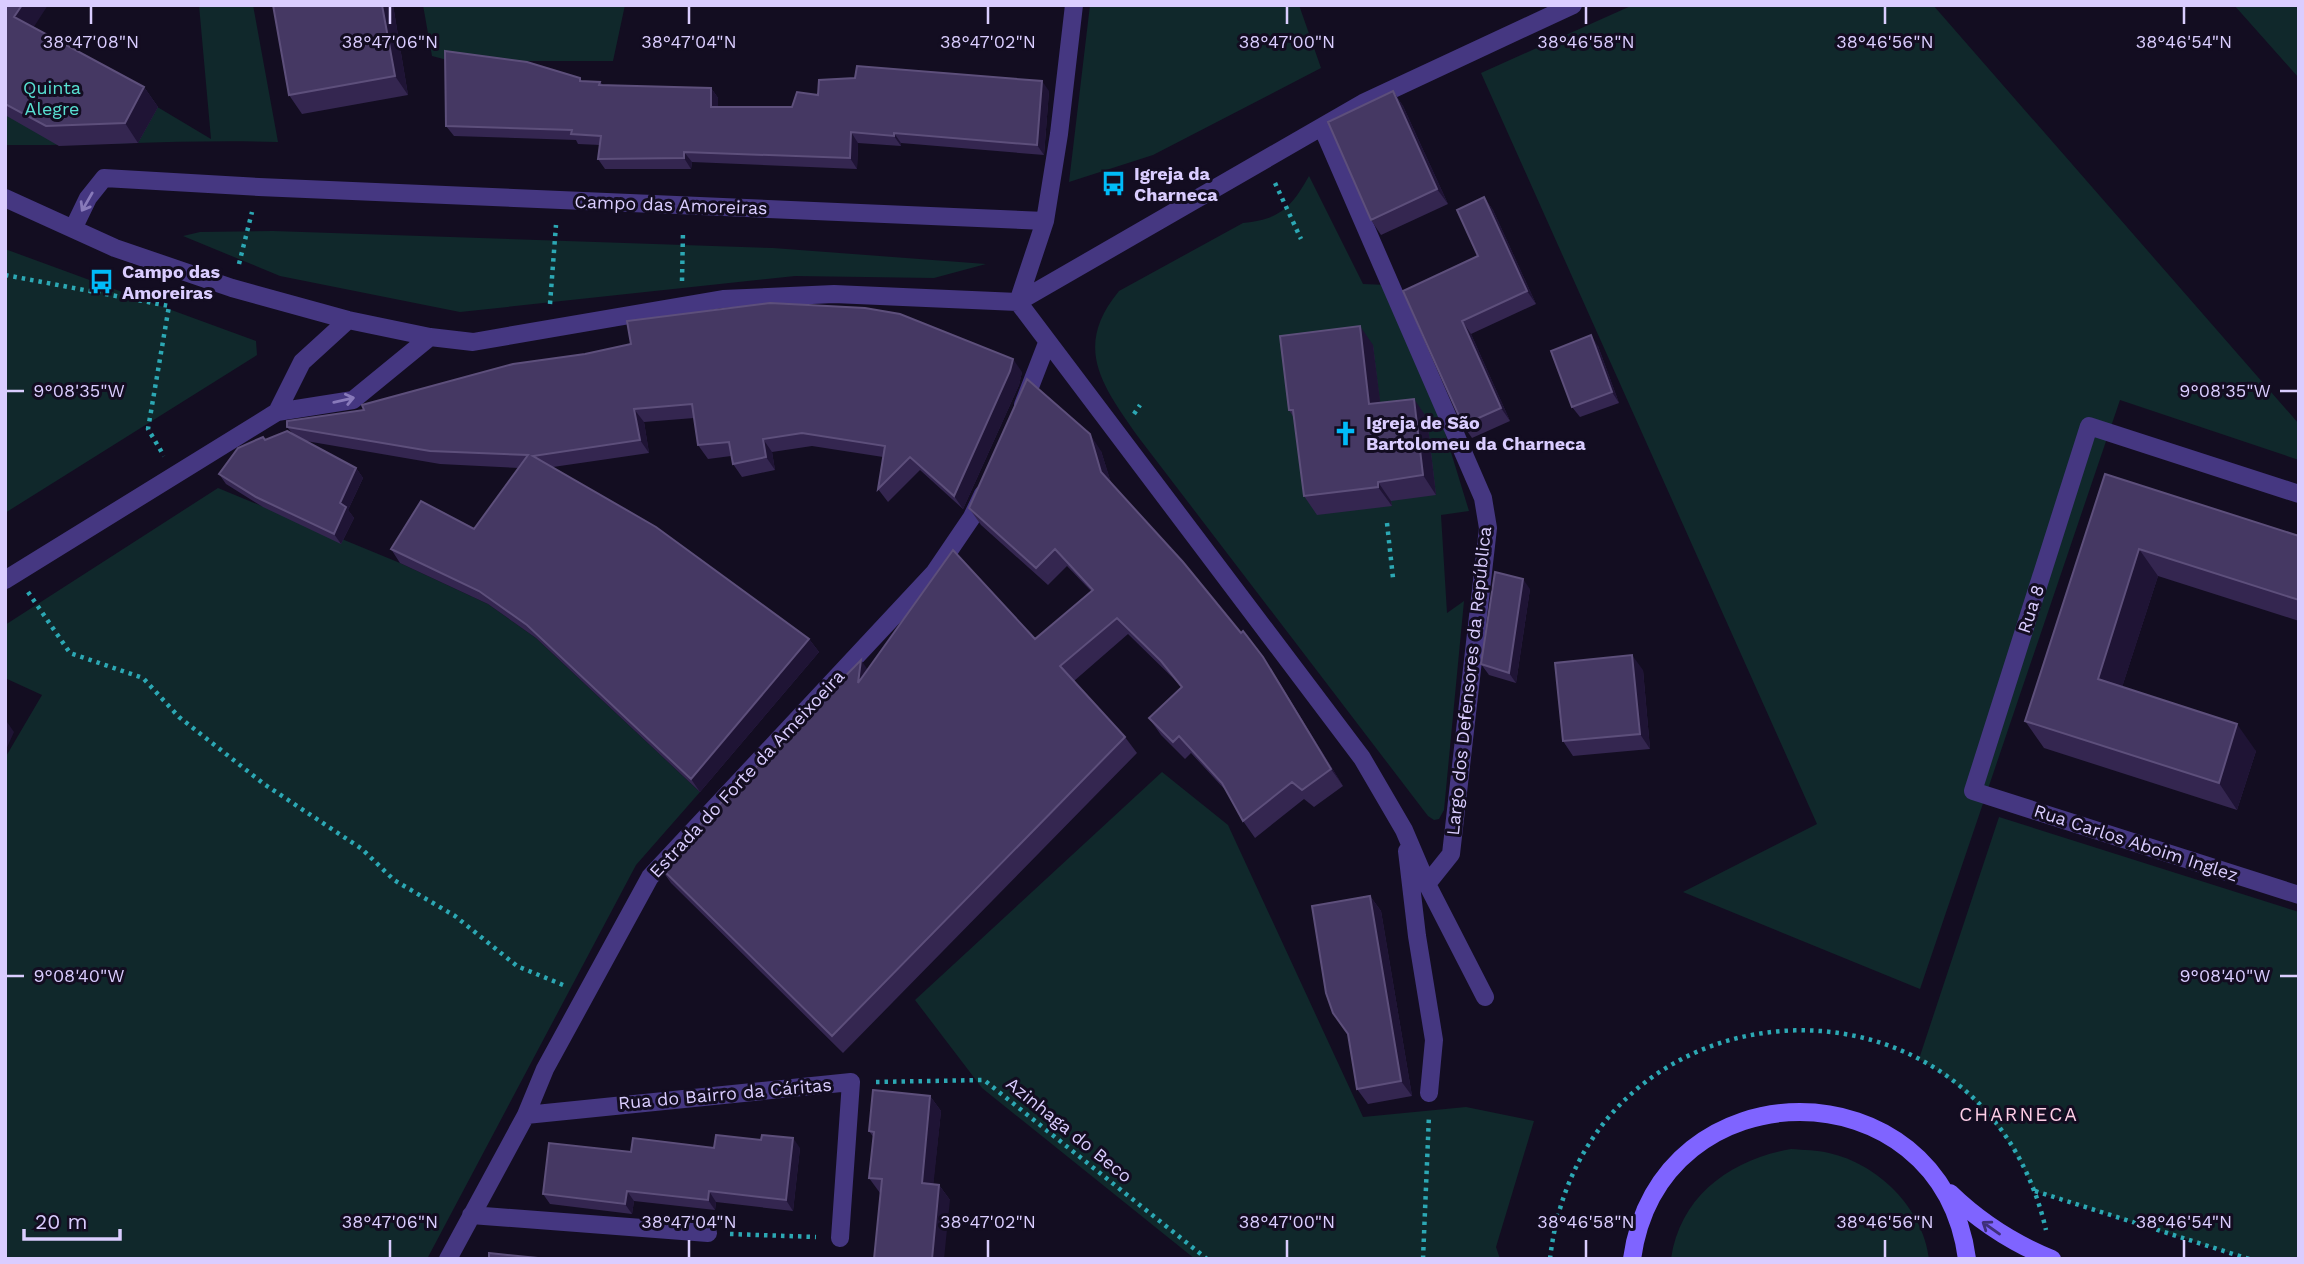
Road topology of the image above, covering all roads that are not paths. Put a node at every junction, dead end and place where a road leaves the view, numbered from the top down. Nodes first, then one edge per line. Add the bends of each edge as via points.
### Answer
1 (1074, 5) edge
2 (1573, 5) edge
3 (1322, 127) junction
4 (5, 198) edge
5 (1045, 221) junction
6 (73, 229) junction
7 (1018, 302) junction
8 (348, 320) junction
9 (430, 337) junction
10 (1047, 343) junction
11 (276, 412) junction
12 (1014, 424) edge
13 (988, 482) edge
14 (2299, 494) edge
15 (10, 577) edge
16 (1973, 791) joint
17 (1404, 830) junction
18 (1427, 884) junction
19 (2299, 895) edge
20 (1485, 997) dead end
21 (1429, 1093) road end
22 (526, 1115) junction
23 (1936, 1179) junction
24 (471, 1215) junction
25 (708, 1233) road end
26 (840, 1238) road end
27 (448, 1259) edge
28 (1632, 1259) edge
29 (1967, 1259) edge
30 (2052, 1259) edge

1 - 5 street
2 - 3 street via 1363,103
3 - 7 street
3 - 18 street, Largo dos Defensores da República via 1483,498 1488,528 1451,854
4 - 6 street
5 -> 6 street, Campo das Amoreiras via 104,178
5 - 7 street
6 - 8 street via 114,248 232,288
7 - 9 street via 834,294 723,299 473,342
7 - 10 street
8 - 9 street
8 - 11 street via 302,362
11 -> 9 street via 353,400
10 - 12 street
10 - 17 street via 1362,758
11 - 15 street
13 - 22 street, Estrada do Forte da Ameixoeira via 972,517 934,573 650,877 545,1069
14 - 16 street, Rua 8 via 2089,426
16 - 19 street, Rua Carlos Aboim Inglez
17 - 18 street
17 - 21 street via 1434,1040
18 - 20 street
22 - 24 street, Estrada do Forte da Ameixoeira
22 - 26 street, Rua do Bairro da Cáritas via 851,1082
23 - 28 main road via 1902,1145 1860,1122 1813,1111 1765,1114 1720,1131 1681,1160 1652,1198
23 - 29 main road via 1959,1222
30 -> 23 main road via 1992,1229
24 - 25 street
24 - 27 street, Estrada do Forte da Ameixoeira

